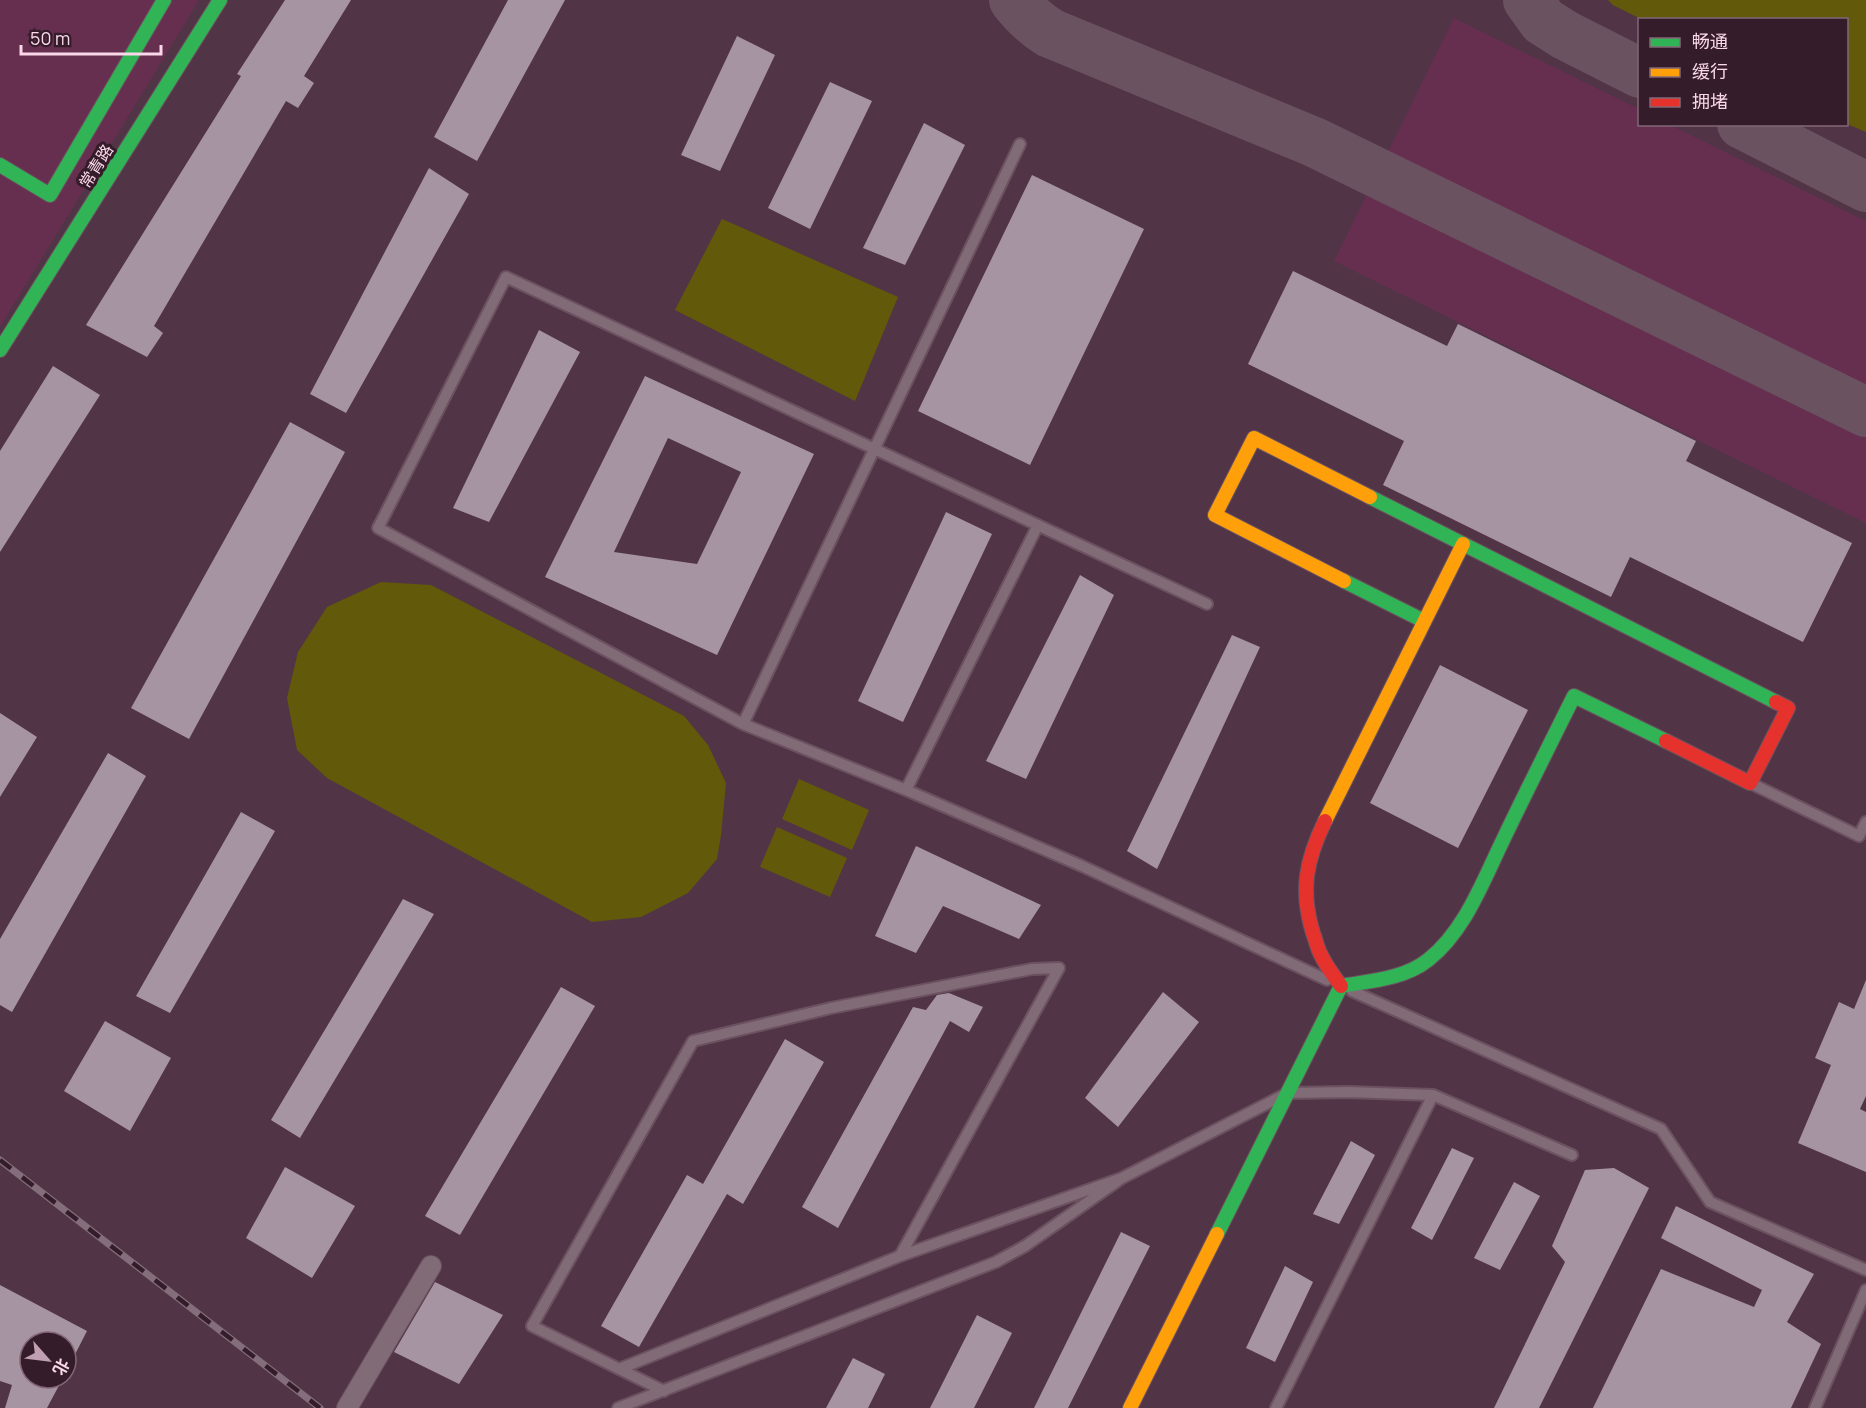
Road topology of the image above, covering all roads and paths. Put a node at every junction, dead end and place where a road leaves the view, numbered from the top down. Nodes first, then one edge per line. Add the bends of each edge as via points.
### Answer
1 (164, 0) edge
2 (220, 0) edge
3 (1020, 144) dead end
4 (0, 165) edge
5 (0, 350) edge
6 (874, 449) junction
7 (1038, 525) junction
8 (1463, 544) junction
9 (1207, 604) dead end
10 (1424, 621) junction
11 (743, 724) junction
12 (1750, 783) junction
13 (906, 790) junction
14 (1866, 822) edge
15 (1341, 986) junction
16 (1288, 1093) junction
17 (1433, 1095) junction
18 (1572, 1155) dead end
19 (1122, 1178) junction
20 (900, 1256) junction
21 (432, 1266) dead end
22 (1866, 1270) edge
23 (1866, 1290) edge
24 (619, 1369) junction
25 (664, 1391) junction
26 (347, 1408) edge
27 (618, 1408) edge
28 (1130, 1408) edge
29 (1276, 1408) edge
30 (1815, 1408) edge

1 - 4 street via 50,195
2 - 5 street, 常青路
3 - 6 lane
6 - 7 lane
6 - 11 lane
6 - 11 lane via 506,277 378,528
7 - 9 lane
7 - 13 lane
8 - 10 street
8 - 10 street via 1254,438 1215,515
8 - 12 street via 1788,708
10 - 15 street via 1316,839 1307,867 1305,894 1310,922 1320,954
11 - 13 lane
12 - 14 lane via 1859,836
12 - 15 street via 1574,696 1469,908 1451,936 1435,955 1409,970
13 - 15 lane via 1082,866
15 - 16 street
15 - 22 lane via 1661,1129 1710,1202
16 - 17 lane
16 - 19 lane
16 - 28 street
17 - 18 lane
17 - 29 lane
19 - 20 lane
19 - 25 lane via 996,1262
20 - 24 lane
20 - 24 lane via 1059,968 1032,969 831,1008 693,1041 532,1326
21 - 26 street
23 - 30 lane
24 - 25 lane
25 - 27 lane

